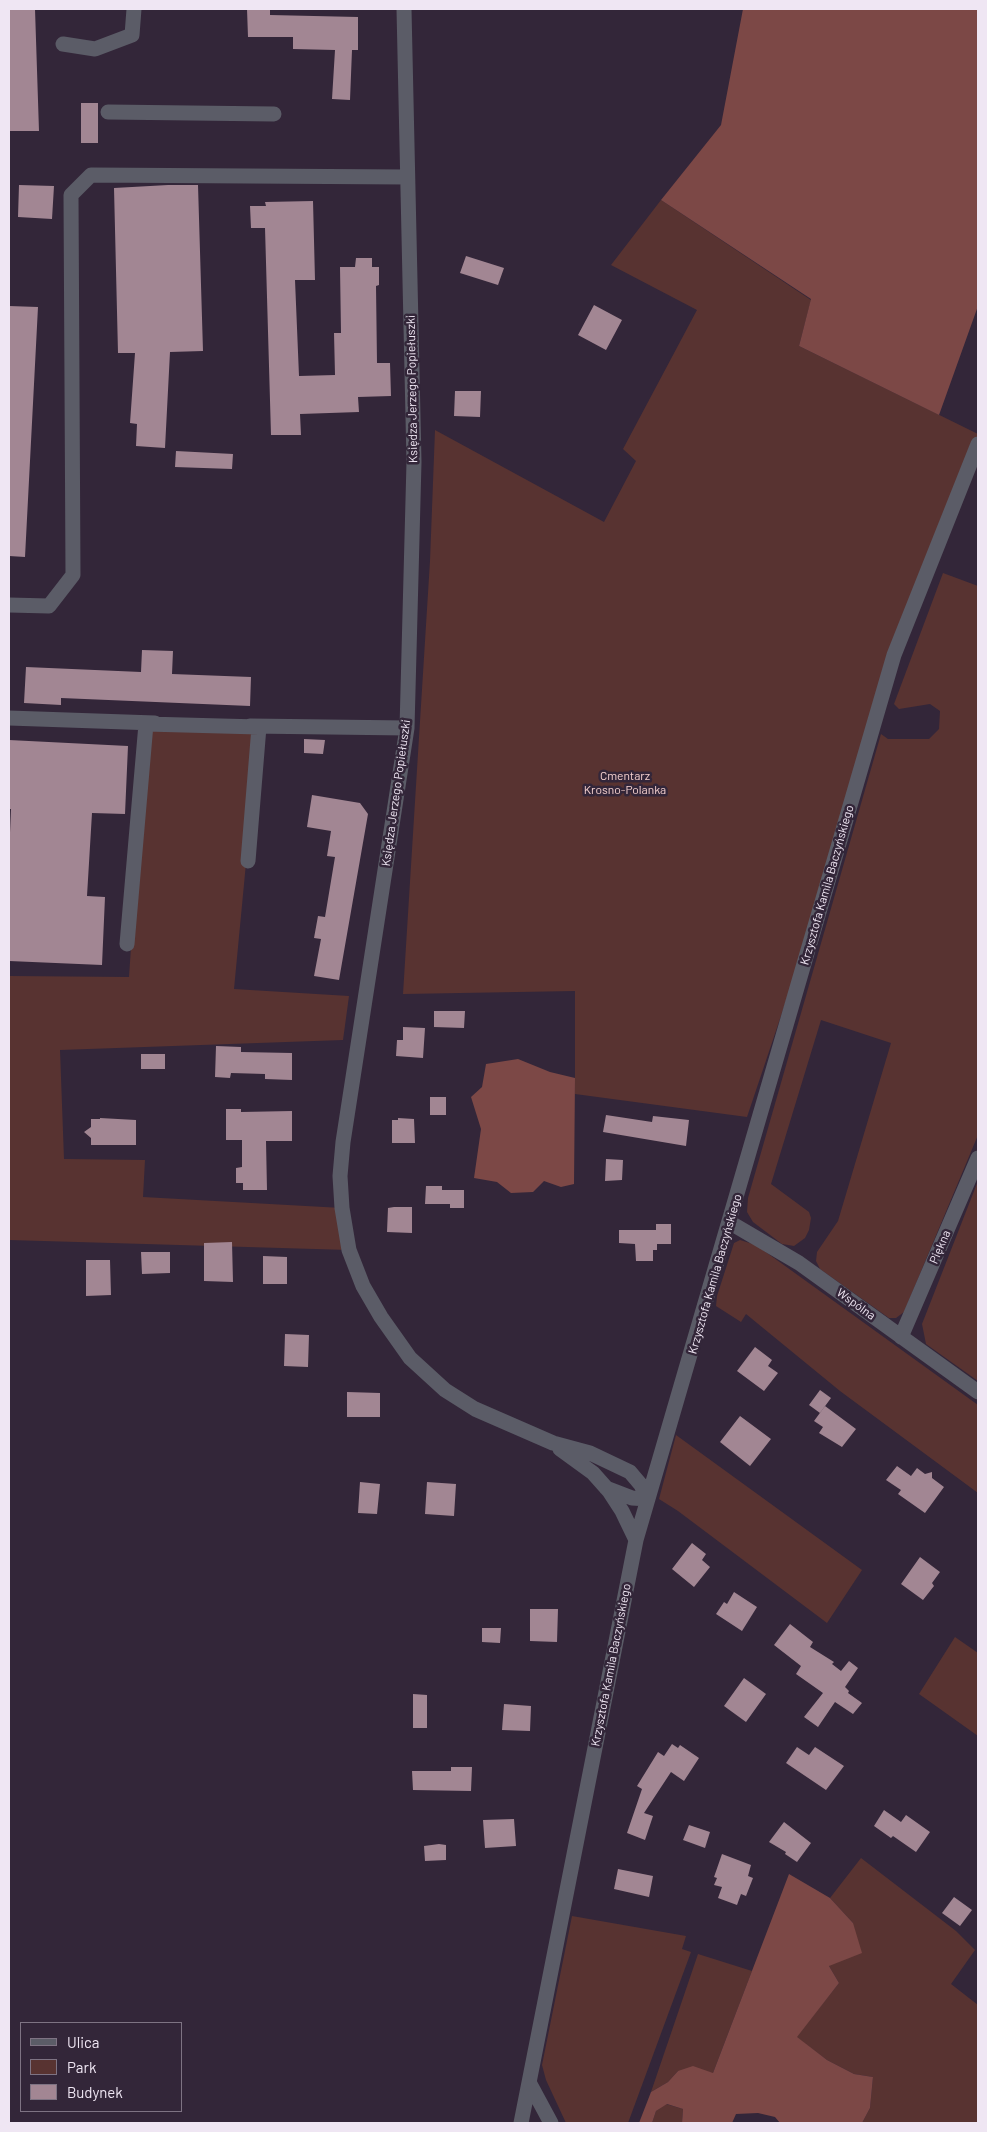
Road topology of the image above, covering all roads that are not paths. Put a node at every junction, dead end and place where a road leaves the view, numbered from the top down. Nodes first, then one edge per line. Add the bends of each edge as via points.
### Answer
1 (134, 9) edge
2 (404, 9) edge
3 (63, 44) dead end
4 (108, 112) dead end
5 (274, 114) dead end
6 (407, 177) junction
7 (978, 444) edge
8 (9, 605) edge
9 (9, 718) edge
10 (259, 726) junction
11 (407, 728) junction
12 (248, 861) dead end
13 (127, 944) dead end
14 (978, 1158) edge
15 (729, 1222) junction
16 (901, 1336) junction
17 (978, 1392) edge
18 (553, 1444) junction
19 (662, 1452) junction
20 (630, 1472) junction
21 (606, 1488) junction
22 (648, 1499) junction
23 (636, 1540) junction
24 (530, 2084) junction
25 (521, 2123) edge
26 (551, 2123) edge

1 - 3 street via 132,35 96,49
2 - 6 street, Księdza Jerzego Popiełuszki
4 - 5 street
6 - 8 street via 91,175 71,196 73,576 49,606
6 - 11 street, Księdza Jerzego Popiełuszki via 414,462
7 - 15 street, Krzysztofa Kamila Baczyńskiego via 894,655
9 - 10 street
10 - 11 street
10 - 12 street
10 - 13 street via 146,724
11 - 18 street, Księdza Jerzego Popiełuszki via 343,1142 340,1176 349,1250 363,1286 410,1358 445,1390 475,1409
14 - 16 street, Piękna
15 - 16 street, Wspólna via 799,1263
15 - 19 street, Krzysztofa Kamila Baczyńskiego
16 - 17 street, Wspólna
18 - 20 street, Księdza Jerzego Popiełuszki via 590,1453
18 - 21 street, Księdza Jerzego Popiełuszki via 593,1473
19 - 20 street via 644,1470
19 - 22 street, Krzysztofa Kamila Baczyńskiego
20 - 22 street
21 - 22 street via 632,1498
21 - 23 street, Księdza Jerzego Popiełuszki via 622,1510
22 - 23 street, Krzysztofa Kamila Baczyńskiego
23 - 24 street, Krzysztofa Kamila Baczyńskiego
24 - 25 street, Krzysztofa Kamila Baczyńskiego
24 - 26 street

